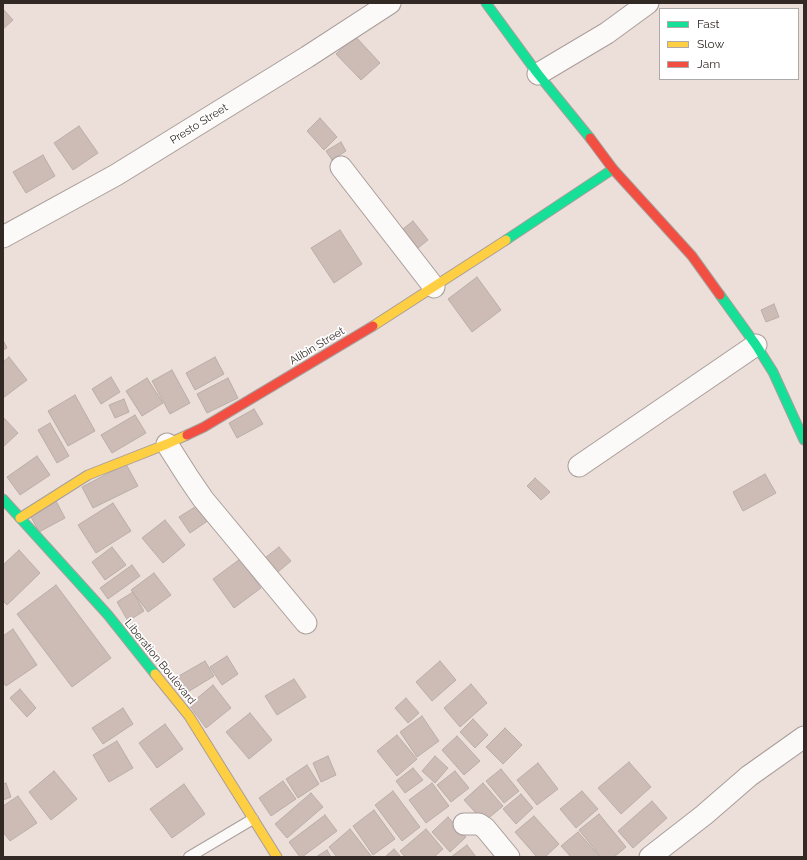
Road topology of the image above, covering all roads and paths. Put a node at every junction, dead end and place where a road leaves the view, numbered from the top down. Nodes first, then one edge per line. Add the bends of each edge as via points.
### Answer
1 (390, 3) edge
2 (486, 3) edge
3 (648, 3) edge
4 (538, 74) junction
5 (341, 167) dead end
6 (613, 169) junction
7 (3, 238) edge
8 (434, 287) junction
9 (756, 345) junction
10 (804, 440) edge
11 (167, 444) junction
12 (579, 466) dead end
13 (9, 511) edge
14 (306, 623) dead end
15 (804, 737) edge
16 (253, 818) junction
17 (464, 824) dead end
18 (189, 857) edge
19 (277, 857) edge
20 (509, 857) edge
21 (650, 857) edge

1 - 7 street, Presto Street via 116,175
2 - 4 street
3 - 4 street via 607,33
4 - 6 street
5 - 8 street
6 - 8 street, Alibin Street
6 - 9 street via 692,256
8 - 11 street, Alibin Street via 364,332 204,427
9 - 10 street via 773,372
9 - 12 street
11 - 13 street, Alibin Street via 88,475
11 - 14 street via 203,499
13 - 16 street, Liberation Boulevard via 108,615 189,716
15 - 21 street via 749,776
16 - 18 lane
16 - 19 street, Liberation Boulevard
17 - 20 street via 478,824 485,828

